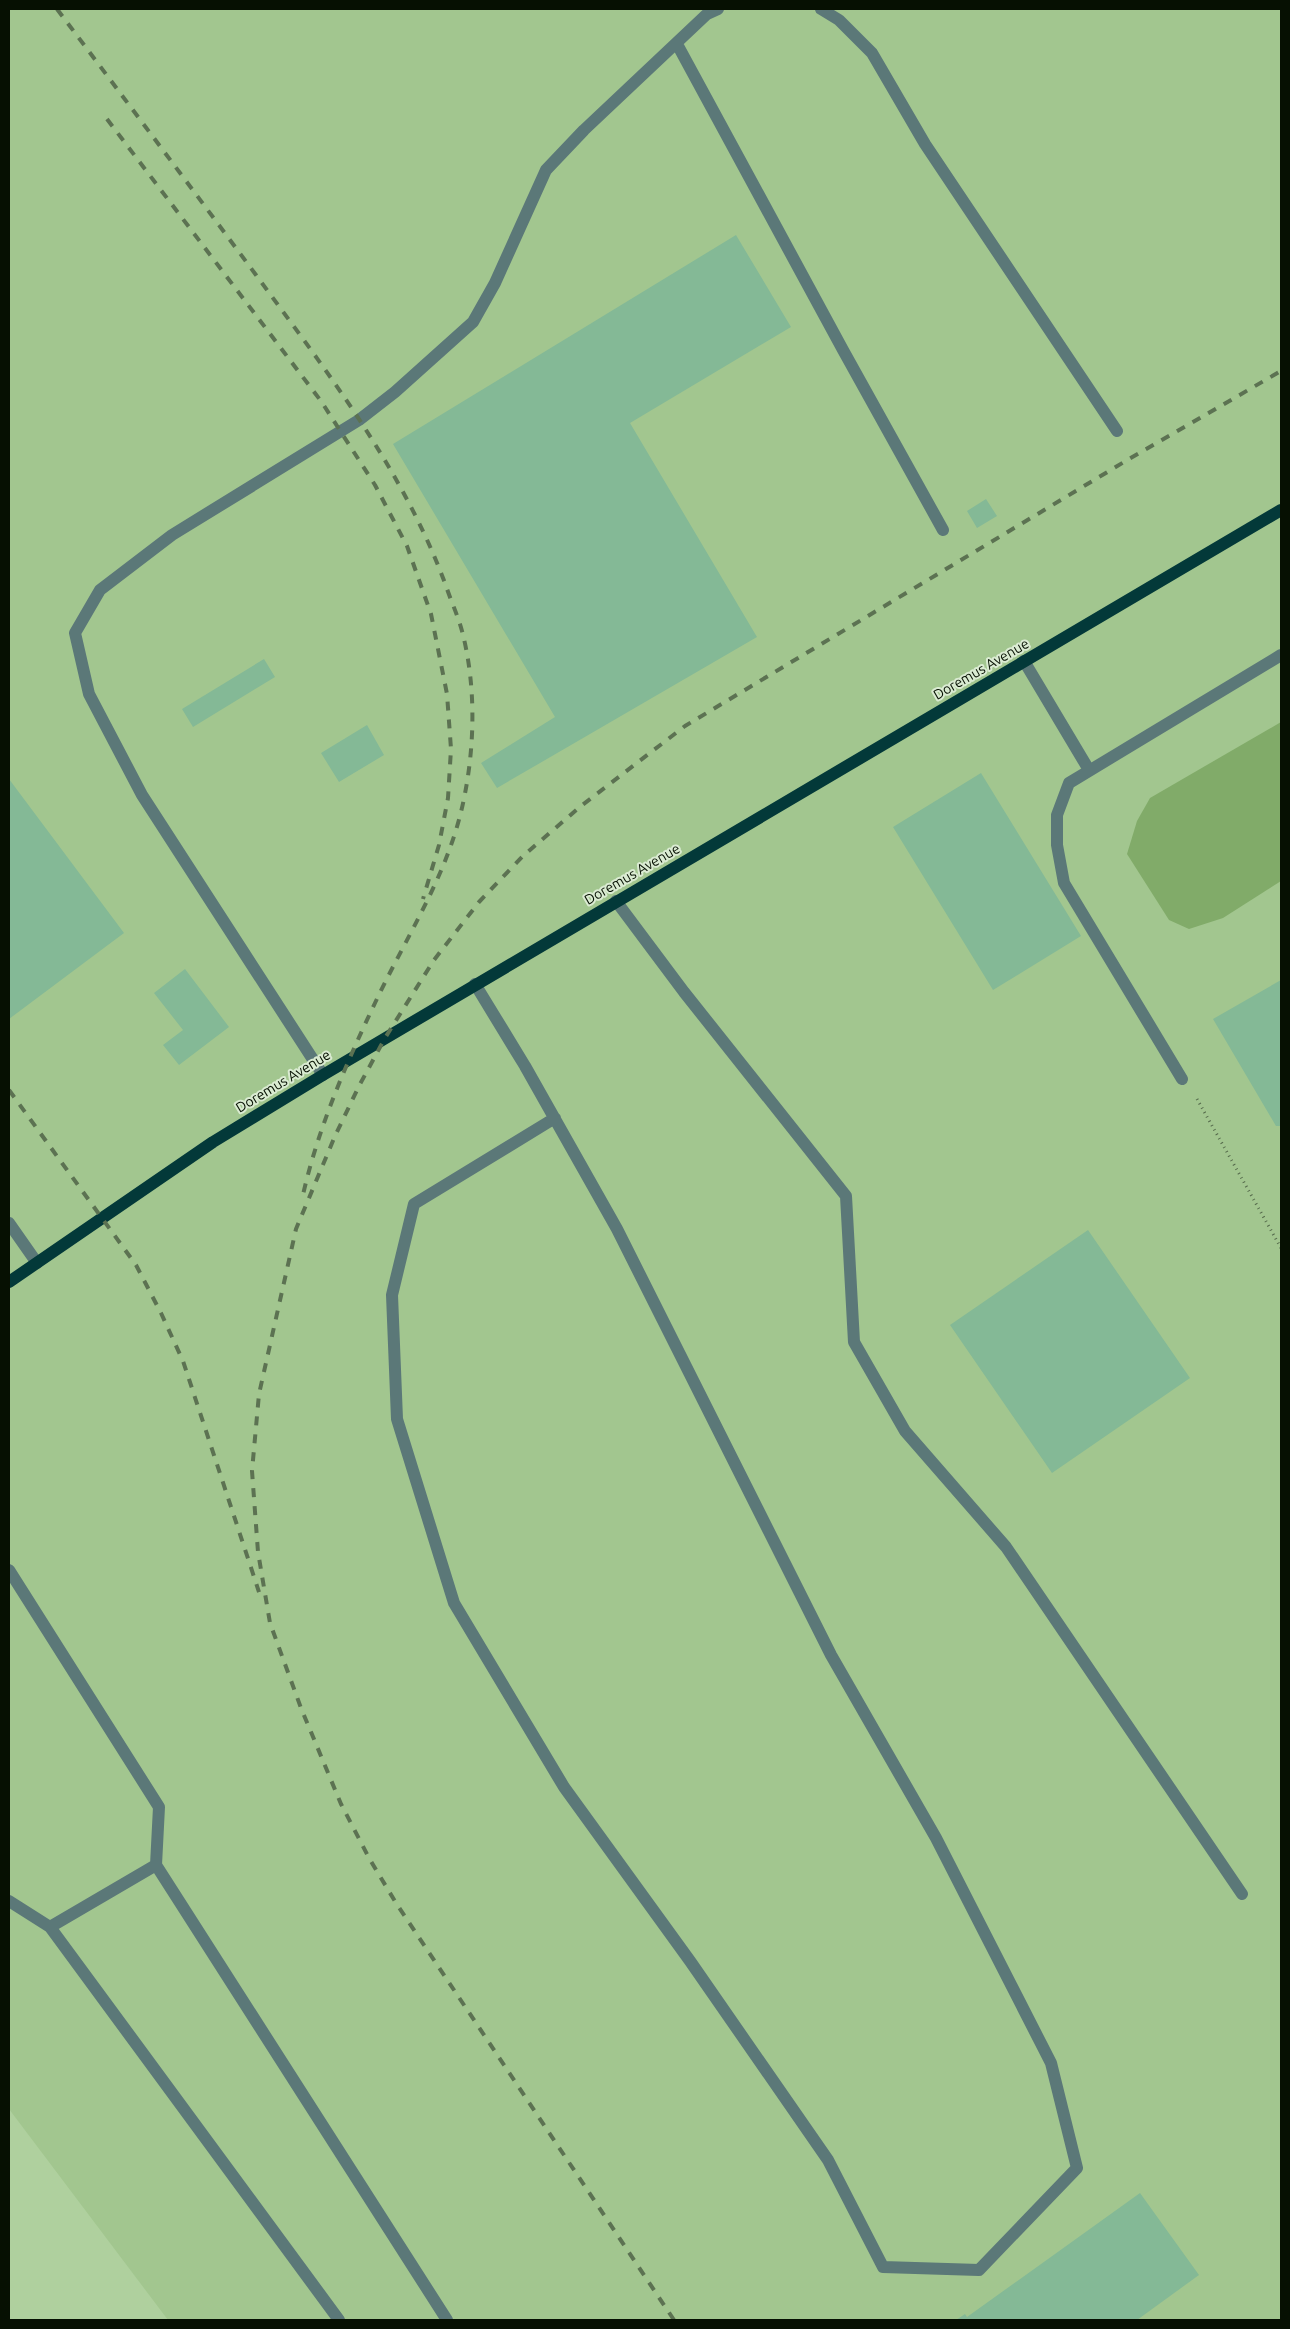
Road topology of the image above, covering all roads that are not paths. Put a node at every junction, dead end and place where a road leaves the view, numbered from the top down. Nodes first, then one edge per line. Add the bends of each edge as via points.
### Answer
1 (718, 9) edge
2 (821, 9) edge
3 (677, 44) junction
4 (1117, 431) dead end
5 (1281, 510) edge
6 (943, 530) dead end
7 (1281, 654) edge
8 (1024, 661) junction
9 (1089, 770) junction
10 (616, 901) junction
11 (475, 984) junction
12 (322, 1075) junction
13 (1182, 1079) road end
14 (555, 1118) junction
15 (9, 1223) edge
16 (37, 1263) junction
17 (9, 1282) edge
18 (9, 1570) edge
19 (156, 1865) junction
20 (1242, 1894) dead end
21 (9, 1901) edge
22 (50, 1927) junction
23 (339, 2320) edge
24 (447, 2320) edge

1 - 3 lane via 707,14
2 - 4 lane via 839,20 872,54 925,144
3 - 6 lane
3 - 12 lane via 546,170 495,283 473,322 359,420 172,535 107,584 100,590 75,633 89,694 142,796
5 - 8 main road, Doremus Avenue
7 - 9 lane
8 - 9 lane
8 - 10 main road, Doremus Avenue
9 - 13 lane via 1069,783 1057,815 1057,845 1064,882
10 - 11 main road, Doremus Avenue
10 - 20 lane via 846,1196 854,1342 905,1431 1006,1547
11 - 12 main road, Doremus Avenue
11 - 14 lane
12 - 16 main road, Doremus Avenue via 213,1142
14 - 14 lane via 617,1229 831,1655 936,1838 1052,2063 1077,2168 979,2270 883,2267 828,2160 564,1787 454,1603 397,1419 392,1294 414,1204
15 - 16 lane
16 - 17 main road, Doremus Avenue
18 - 19 lane via 159,1807
19 - 22 lane
19 - 24 lane
21 - 22 lane
22 - 23 lane

